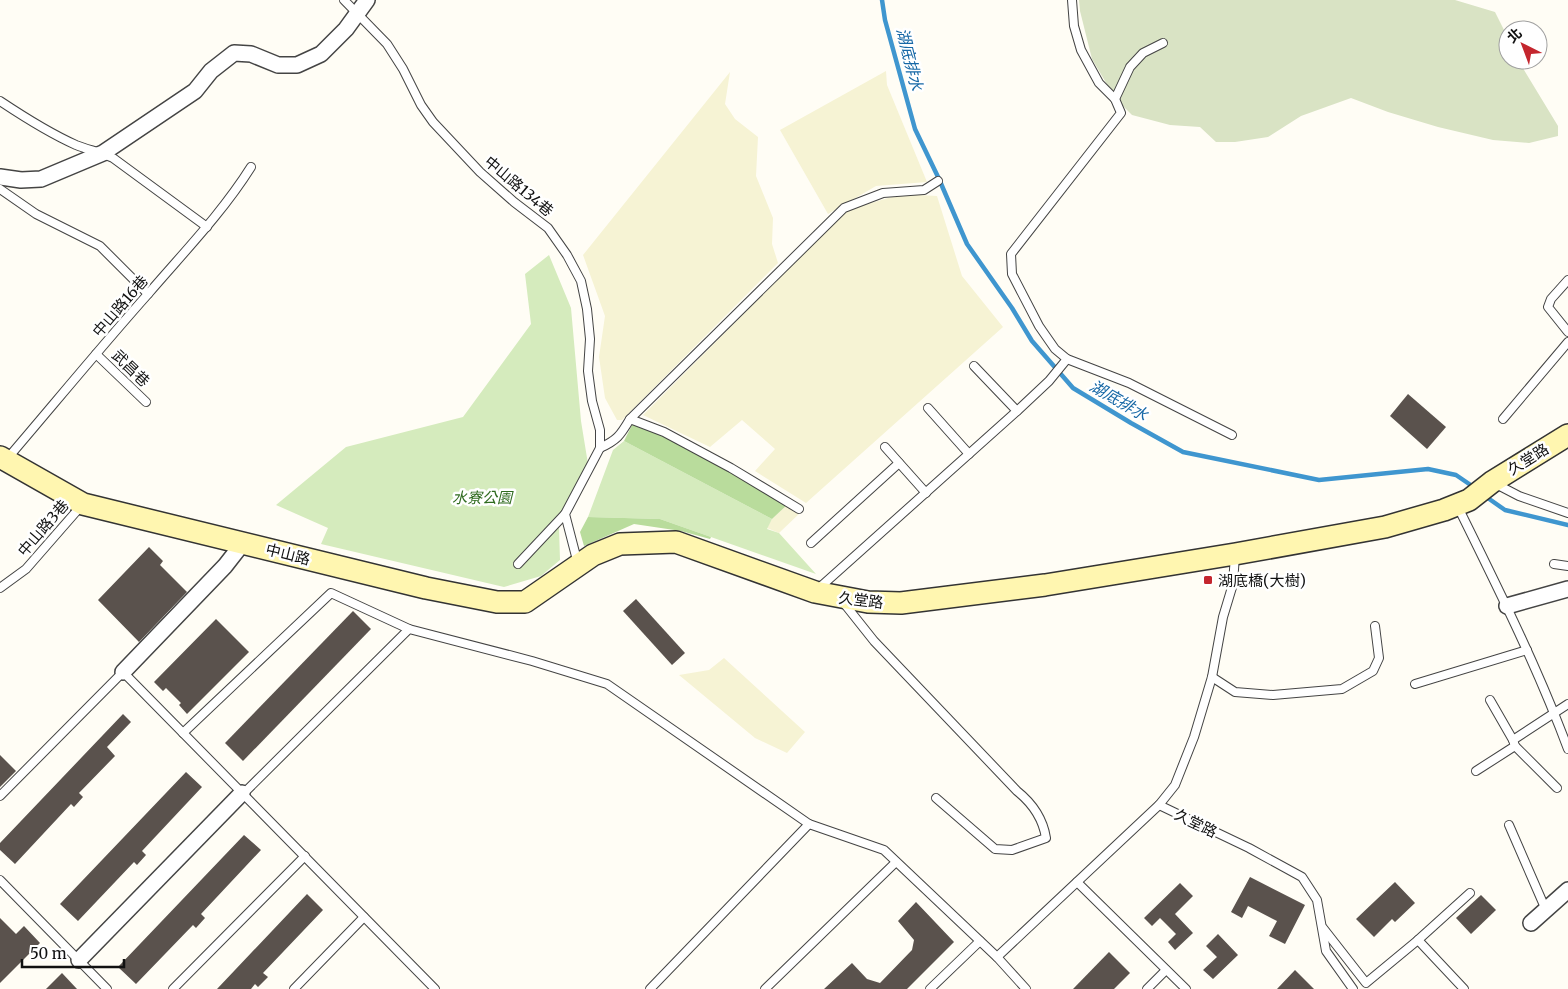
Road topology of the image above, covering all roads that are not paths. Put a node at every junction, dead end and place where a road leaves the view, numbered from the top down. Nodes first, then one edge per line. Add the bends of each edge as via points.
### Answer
1 (344, 0) edge
2 (367, 0) edge
3 (1072, 0) edge
4 (357, 12) junction
5 (1163, 43) dead end
6 (1116, 99) junction
7 (0, 101) edge
8 (103, 153) junction
9 (251, 167) dead end
10 (0, 177) edge
11 (938, 181) dead end
12 (0, 189) edge
13 (207, 227) junction
14 (1568, 280) edge
15 (148, 294) junction
16 (1568, 332) edge
17 (1568, 342) edge
18 (96, 354) junction
19 (1067, 359) junction
20 (974, 366) dead end
21 (146, 402) dead end
22 (928, 408) dead end
23 (1017, 411) junction
24 (630, 419) junction
25 (1503, 419) dead end
26 (1232, 435) dead end
27 (1568, 435) edge
28 (885, 447) dead end
29 (600, 448) junction
30 (969, 454) junction
31 (3, 459) edge
32 (899, 463) junction
33 (1491, 483) junction
34 (926, 493) junction
35 (1463, 502) junction
36 (83, 504) junction
37 (799, 509) dead end
38 (1568, 513) edge
39 (564, 514) junction
40 (243, 543) junction
41 (811, 543) dead end
42 (1235, 554) junction
43 (518, 564) dead end
44 (1554, 564) dead end
45 (578, 566) junction
46 (1568, 566) edge
47 (0, 588) edge
48 (1568, 589) edge
49 (814, 592) junction
50 (840, 598) junction
51 (1507, 606) junction
52 (1375, 626) dead end
53 (409, 628) junction
54 (1527, 650) junction
55 (123, 672) junction
56 (1212, 677) junction
57 (1415, 684) dead end
58 (1490, 700) dead end
59 (1568, 704) edge
60 (1555, 714) junction
61 (183, 733) junction
62 (1514, 743) junction
63 (1568, 749) edge
64 (1476, 771) dead end
65 (1557, 788) dead end
66 (242, 793) junction
67 (0, 796) edge
68 (936, 798) dead end
69 (1159, 805) junction
70 (810, 824) junction
71 (1509, 824) dead end
72 (305, 856) junction
73 (896, 862) junction
74 (0, 880) edge
75 (1077, 882) junction
76 (1568, 890) edge
77 (1470, 893) dead end
78 (1546, 910) junction
79 (364, 917) junction
80 (1531, 923) dead end
81 (1322, 927) junction
82 (1418, 940) junction
83 (980, 941) junction
84 (997, 957) junction
85 (79, 960) junction
86 (1166, 970) junction
87 (933, 988) edge
88 (107, 989) edge
89 (173, 989) edge
90 (294, 989) edge
91 (435, 989) edge
92 (650, 989) edge
93 (765, 989) edge
94 (1026, 989) edge
95 (1147, 989) edge
96 (1186, 989) edge
97 (1353, 989) edge
98 (1464, 989) edge

1 - 4 lane, 中山路134巷
2 - 4 street
3 - 6 lane via 1074,26 1081,50 1099,83
4 - 8 street via 346,29 321,54 297,65 278,65 251,54 234,53 211,71 195,91
4 - 29 lane, 中山路134巷 via 387,44 433,122 480,172 548,228 567,255 581,281 587,309 590,339 588,371 600,430
5 - 6 lane via 1143,53 1130,67
6 - 19 lane via 1121,113 1011,254 1012,274 1039,326 1055,349
7 - 8 lane via 74,144
8 - 10 street via 41,179
8 - 13 lane
9 - 13 lane, 中山路16巷
11 - 24 lane via 924,190 883,193 844,208
12 - 15 lane via 36,214 100,246
13 - 15 lane, 中山路16巷
14 - 16 lane via 1548,307
15 - 18 lane, 中山路16巷
17 - 25 lane
18 - 21 lane, 武昌巷
18 - 31 lane, 中山路16巷
19 - 23 lane, 久堂路
19 - 26 lane via 1129,383
20 - 23 lane
22 - 30 lane
23 - 30 lane, 久堂路
24 - 29 lane via 615,441
24 - 37 lane via 664,432
27 - 33 street, 久堂路
28 - 32 lane
29 - 39 lane
30 - 34 lane, 久堂路
31 - 36 street, 中山路
32 - 34 lane
32 - 41 lane
33 - 35 street, 久堂路
33 - 38 lane
34 - 49 lane, 久堂路
35 - 42 street, 久堂路 via 1385,527
35 - 51 lane
36 - 40 street, 中山路
36 - 47 lane, 中山路3巷 via 26,569
39 - 43 lane
39 - 45 lane
40 - 45 street, 中山路 via 497,602 525,602
40 - 55 street
42 - 50 street, 久堂路 via 1045,585 901,604
42 - 56 lane, 久堂路 via 1233,584
44 - 46 lane
45 - 49 street, 久堂路 via 593,555 620,544 676,542
48 - 51 street
49 - 50 street, 久堂路
50 - 68 lane via 874,641 1028,800 1044,824 1046,838 1012,850 995,849
51 - 54 lane
52 - 56 lane via 1379,658 1373,671 1342,689 1273,695 1235,692
53 - 61 lane via 331,593
53 - 66 lane
53 - 70 lane via 532,660 608,684
54 - 57 lane
54 - 60 lane
55 - 61 lane
55 - 67 lane
56 - 69 lane, 久堂路 via 1194,738 1175,785
58 - 62 lane
59 - 60 lane
60 - 62 lane
60 - 63 lane
61 - 66 lane
62 - 64 lane
62 - 65 lane
66 - 72 lane
66 - 85 street
69 - 75 lane
69 - 81 lane, 久堂路 via 1302,876 1317,900
70 - 73 lane via 884,850
70 - 92 lane
71 - 78 lane
72 - 79 lane
72 - 89 lane
73 - 83 lane
73 - 93 lane
74 - 85 lane
75 - 84 lane
75 - 86 lane
76 - 78 street
77 - 82 lane
78 - 80 street
79 - 90 lane
79 - 91 lane
81 - 82 lane via 1366,983
81 - 97 lane, 久堂路 via 1326,951
82 - 98 lane
83 - 84 lane
83 - 87 lane
84 - 94 lane
85 - 88 lane
86 - 95 lane
86 - 96 lane

